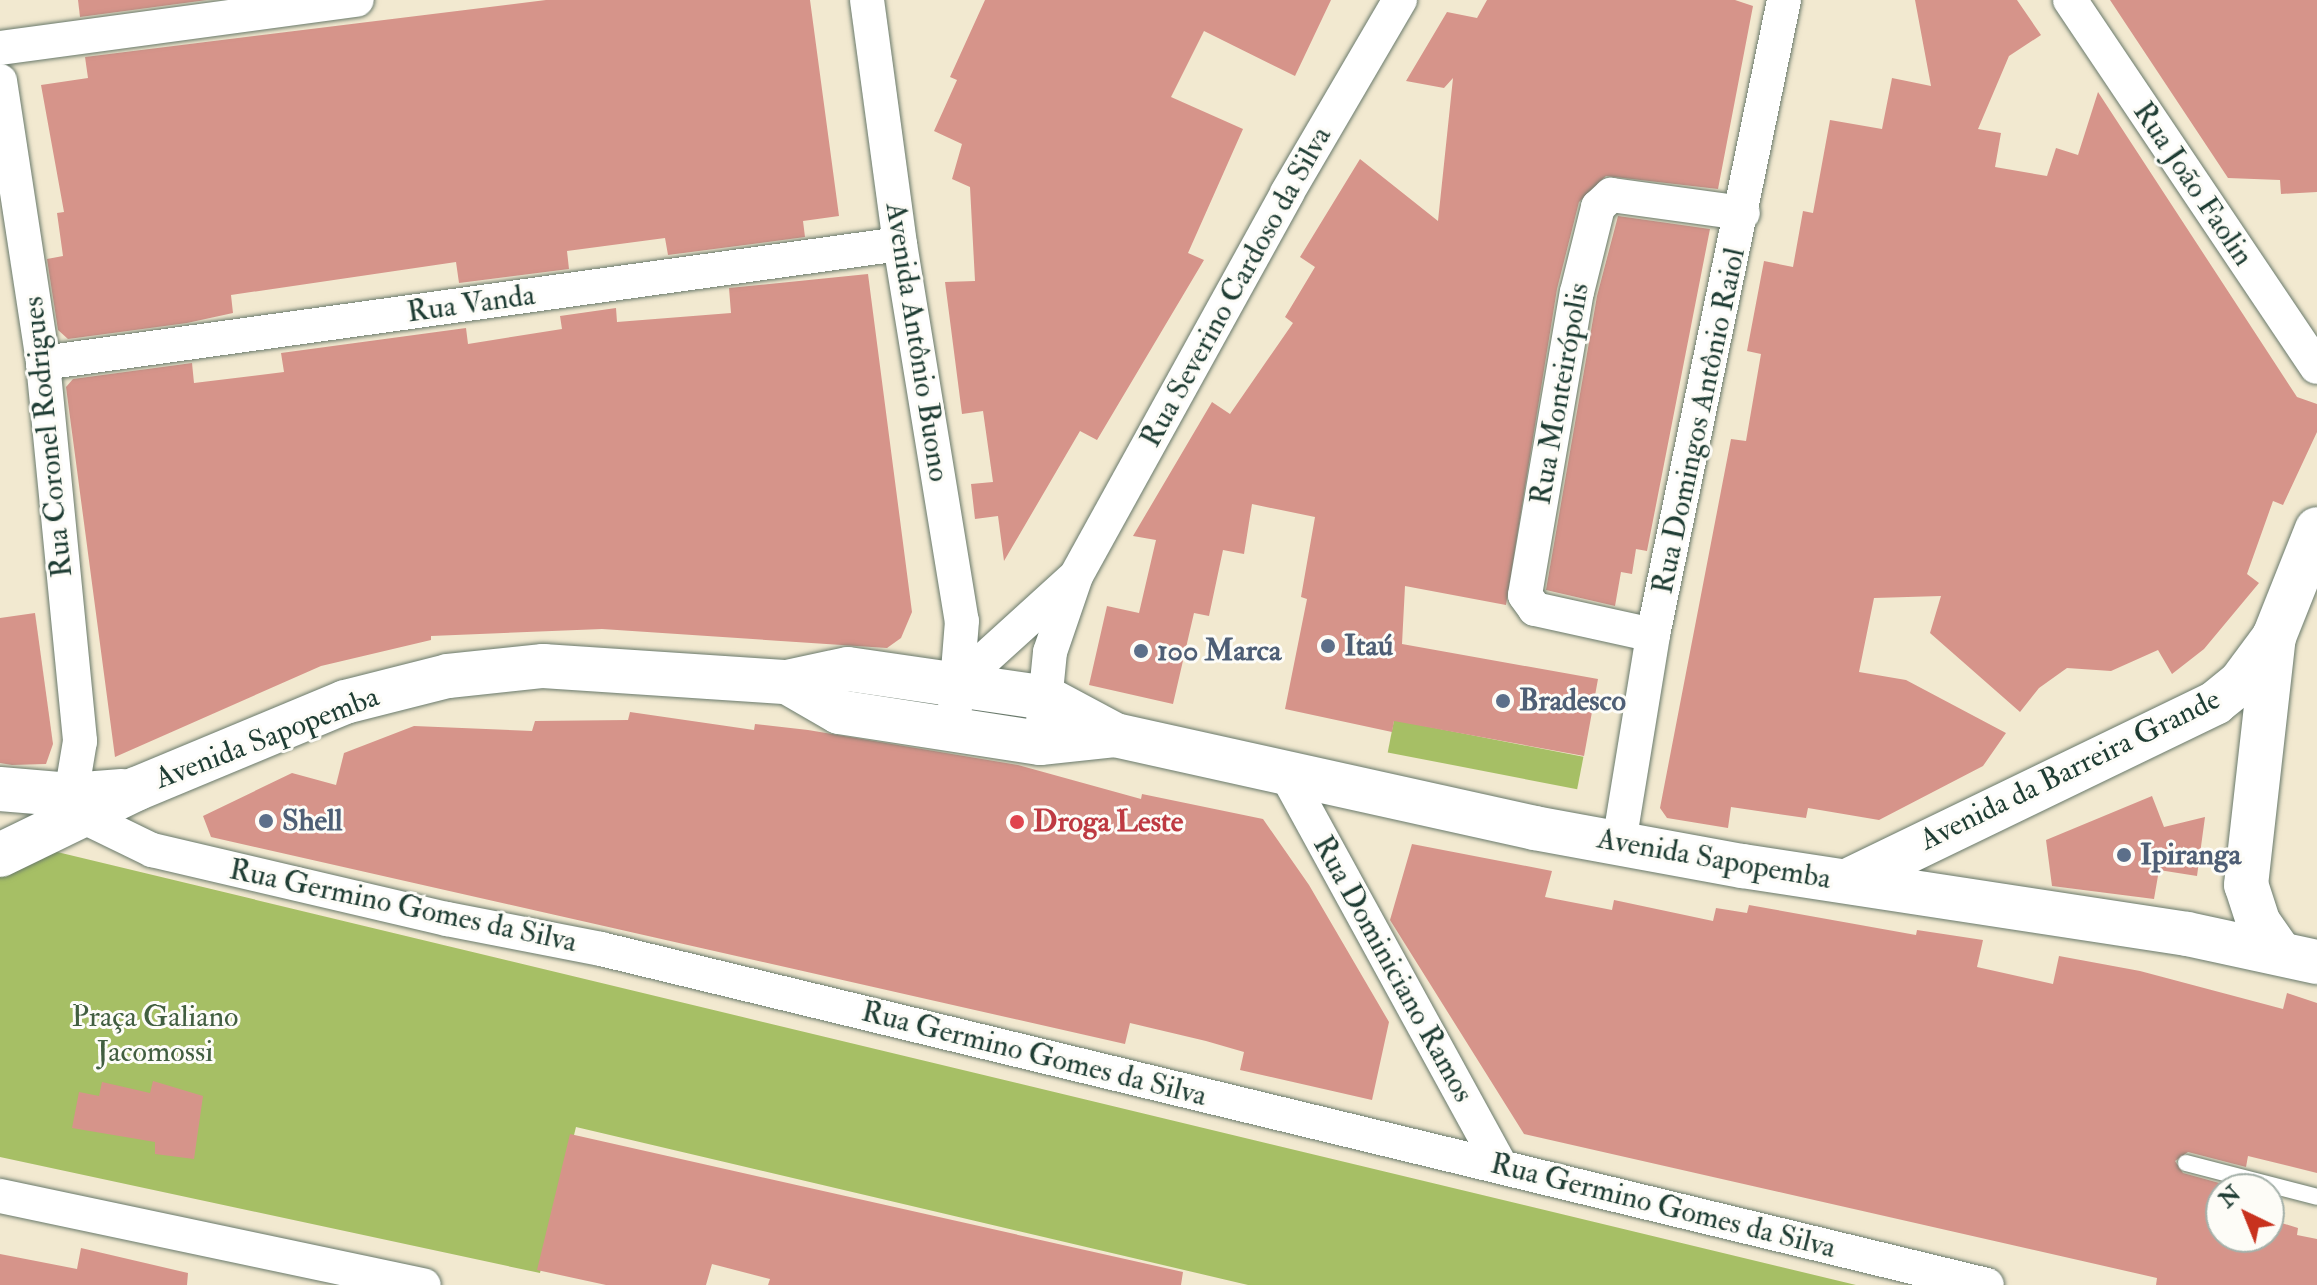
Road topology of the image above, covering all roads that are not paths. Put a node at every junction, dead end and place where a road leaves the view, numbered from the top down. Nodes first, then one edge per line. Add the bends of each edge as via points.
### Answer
1 (357, 0) edge
2 (867, 0) edge
3 (1400, 0) edge
4 (1784, 0) edge
5 (2070, 0) edge
6 (0, 48) edge
7 (0, 81) edge
8 (1743, 213) junction
9 (900, 244) junction
10 (43, 363) junction
11 (2317, 367) edge
12 (2317, 529) edge
13 (1076, 576) junction
14 (1653, 635) junction
15 (2274, 637) junction
16 (787, 682) junction
17 (957, 684) junction
18 (1046, 698) junction
19 (2191, 716) junction
20 (954, 730) junction
21 (1115, 735) junction
22 (1040, 743) junction
23 (2261, 753) junction
24 (1285, 772) junction
25 (0, 789) edge
26 (67, 815) junction
27 (1962, 823) junction
28 (1619, 843) junction
29 (0, 855) edge
30 (1847, 881) junction
31 (2246, 885) junction
32 (1969, 899) junction
33 (2187, 934) junction
34 (2298, 958) edge
35 (2186, 1163) dead end
36 (1501, 1167) junction
37 (0, 1196) edge
38 (2317, 1197) edge
39 (424, 1285) edge
40 (1987, 1285) edge

1 - 6 street
2 - 9 street, Avenida Antônio Buono
3 - 13 street, Rua Severino Cardoso da Silva
4 - 8 street, Rua Domingos Antônio Raiol
5 - 11 street, Rua João Faolin
7 - 10 street, Rua Coronel Rodrigues
8 - 14 street, Rua Domingos Antônio Raiol
8 - 14 street, Rua Monteirópolis via 1611,195 1598,207 1577,292 1526,600 1535,609
9 - 10 street, Rua Vanda
9 - 17 street, Avenida Antônio Buono via 962,621
10 - 26 street, Rua Coronel Rodrigues via 80,741
12 - 15 main road, Avenida da Barreira Grande
13 - 17 street, Rua Severino Cardoso da Silva
13 - 18 street, Rua Severino Cardoso da Silva via 1050,652
14 - 28 street, Rua Domingos Antônio Raiol
15 - 19 main road, Avenida da Barreira Grande via 2233,689
15 - 23 main road, Avenida da Barreira Grande
16 - 17 main road, Avenida Sapopemba via 848,669
16 - 20 main road, Avenida Sapopemba via 839,712
16 - 26 main road, Avenida Sapopemba via 543,666 448,676 345,702
17 - 18 main road, Avenida Sapopemba
17 - 20 street, Avenida Antônio Buono
18 - 21 main road, Avenida Sapopemba
18 - 22 street, Rua Severino Cardoso da Silva
19 - 23 main road via 2233,724
19 - 27 main road, Avenida da Barreira Grande
20 - 22 main road, Avenida Sapopemba
21 - 22 main road, Avenida Sapopemba
21 - 24 main road, Avenida Sapopemba
23 - 31 main road, Avenida da Barreira Grande
24 - 28 main road, Avenida Sapopemba
24 - 36 street, Rua Dominiciano Ramos
25 - 26 main road
26 - 29 main road, Avenida Sapopemba
26 - 36 street, Rua Germino Gomes da Silva via 152,850 601,949
27 - 30 main road, Avenida da Barreira Grande
27 - 32 main road via 1949,862
28 - 30 main road, Avenida Sapopemba
30 - 32 main road, Avenida Sapopemba
31 - 33 main road
31 - 34 main road, Avenida da Barreira Grande via 2258,921
32 - 33 main road, Avenida Sapopemba
33 - 34 main road, Avenida Sapopemba
35 - 38 lane
36 - 40 street, Rua Germino Gomes da Silva
37 - 39 street

